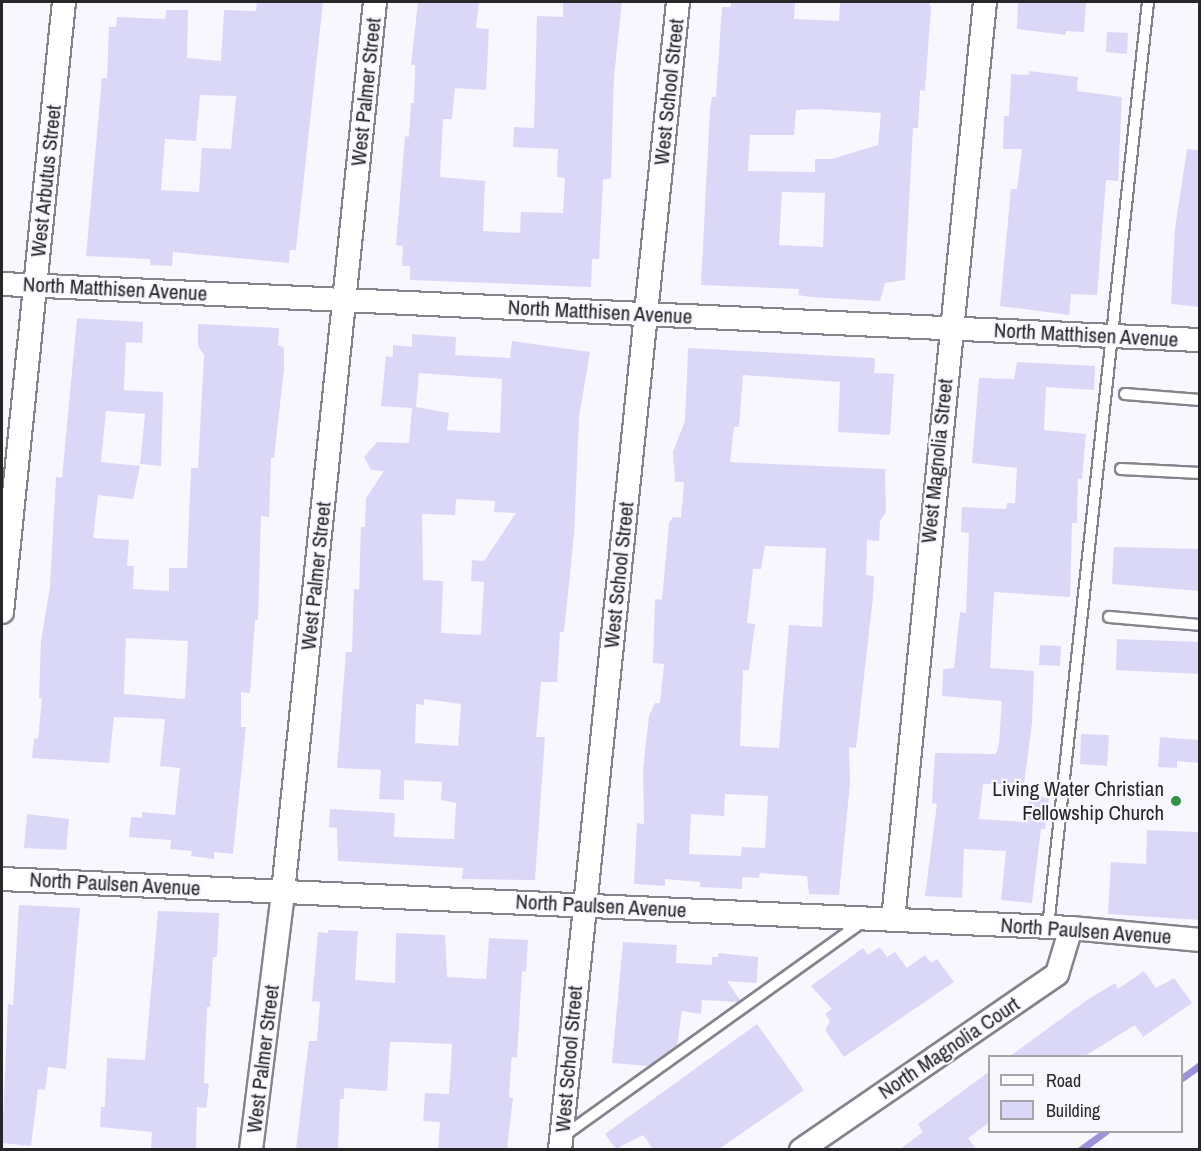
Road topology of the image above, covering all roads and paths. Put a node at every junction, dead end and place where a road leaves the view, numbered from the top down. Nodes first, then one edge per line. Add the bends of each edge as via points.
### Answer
1 (64, 2) edge
2 (375, 2) edge
3 (678, 2) edge
4 (985, 2) edge
5 (1148, 2) edge
6 (2, 284) edge
7 (35, 285) junction
8 (344, 300) junction
9 (647, 314) junction
10 (950, 328) junction
11 (1113, 336) junction
12 (1200, 340) edge
13 (1125, 394) dead end
14 (1200, 400) edge
15 (1121, 469) dead end
16 (1200, 473) edge
17 (2, 612) edge
18 (1110, 617) dead end
19 (1200, 625) edge
20 (2, 879) edge
21 (283, 892) junction
22 (583, 906) junction
23 (868, 919) junction
24 (893, 920) junction
25 (1060, 928) junction
26 (1200, 940) edge
27 (561, 1143) edge
28 (251, 1149) edge
29 (801, 1149) edge

1 - 7 street, West Arbutus Street
2 - 8 street, West Palmer Street
3 - 9 street, West School Street
4 - 10 street, West Magnolia Street
5 - 11 lane
6 - 7 street, North Matthisen Avenue
7 - 8 street, North Matthisen Avenue
7 - 17 street, West Arbutus Street
8 - 9 street, North Matthisen Avenue
8 - 21 street, West Palmer Street
9 - 10 street, North Matthisen Avenue
9 - 22 street, West School Street
10 - 11 street, North Matthisen Avenue
10 - 24 street, West Magnolia Street
11 - 12 street, North Matthisen Avenue
11 - 25 lane
13 - 14 lane
15 - 16 lane
18 - 19 lane
20 - 21 street, North Paulsen Avenue
21 - 22 street, North Paulsen Avenue
21 - 28 street, West Palmer Street
22 - 23 street, North Paulsen Avenue
22 - 27 street, West School Street
23 - 24 street, North Paulsen Avenue
23 - 27 lane
24 - 25 street, North Paulsen Avenue
25 - 26 street, North Paulsen Avenue
25 - 29 street, North Magnolia Court via 1057,974

